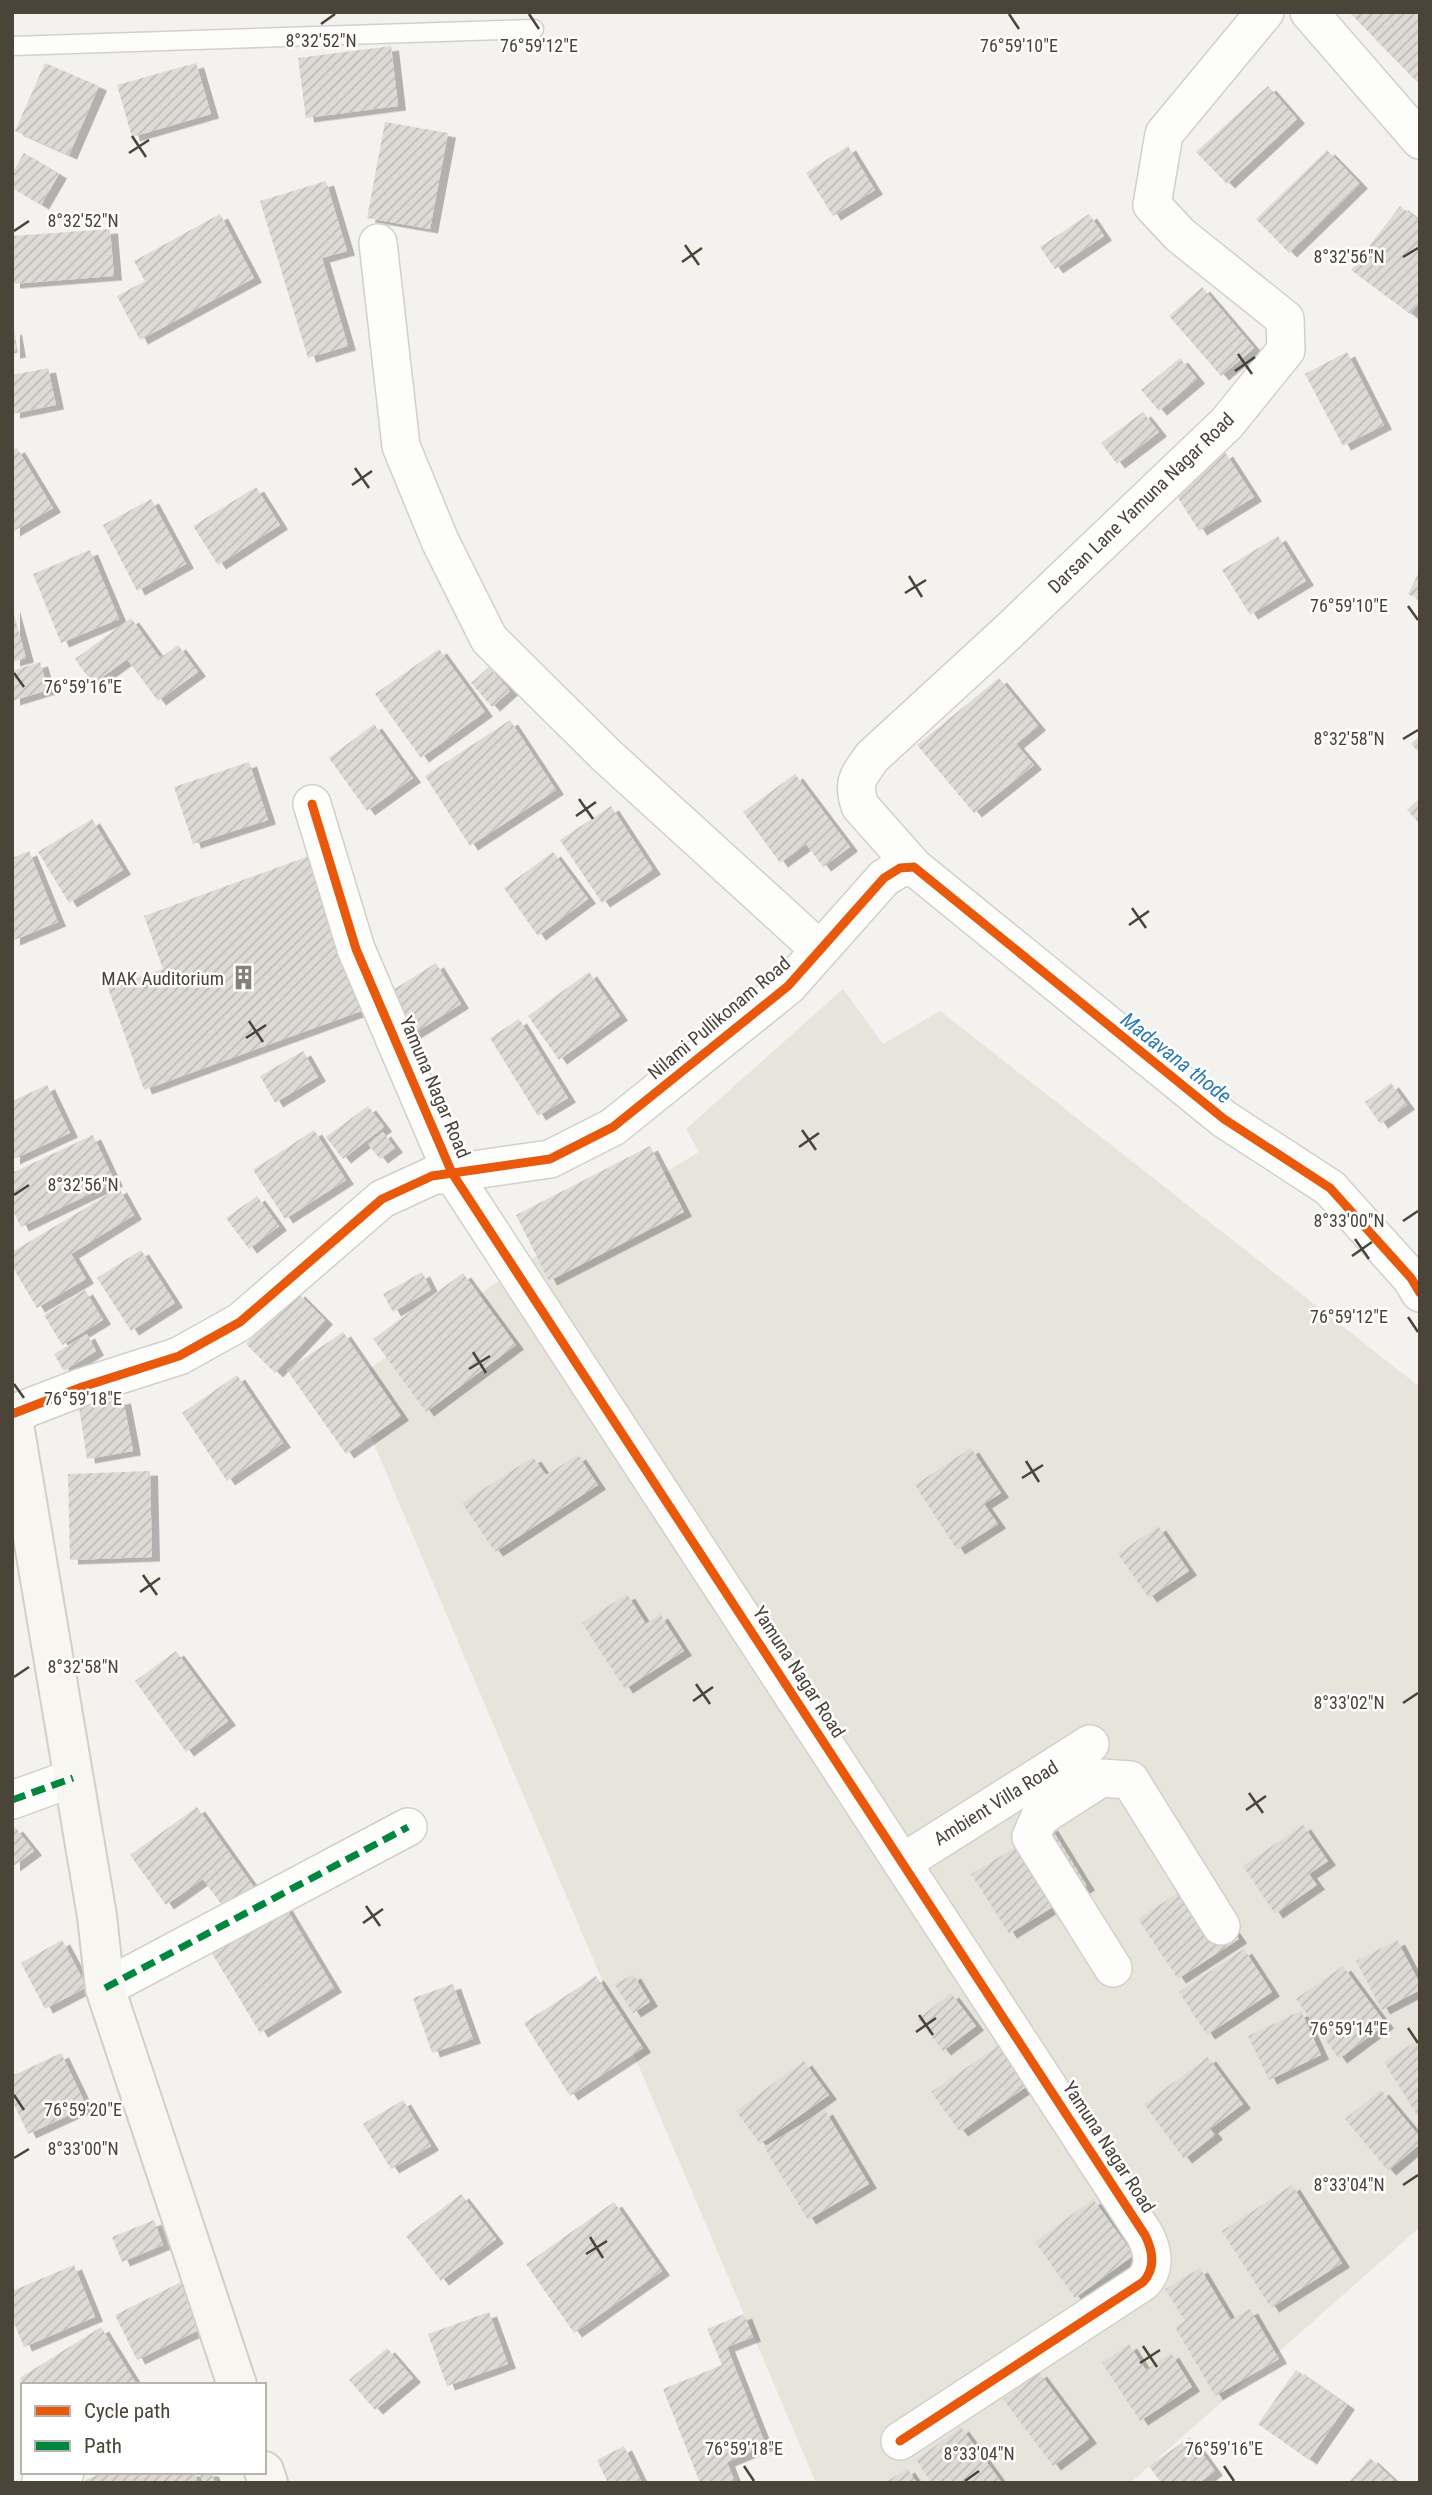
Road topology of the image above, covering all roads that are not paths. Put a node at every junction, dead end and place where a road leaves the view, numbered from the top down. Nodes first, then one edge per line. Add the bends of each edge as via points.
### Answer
1 (1265, 12) edge
2 (1309, 12) edge
3 (534, 29) dead end
4 (12, 46) edge
5 (1420, 140) edge
6 (378, 243) dead end
7 (312, 804) dead end
8 (914, 867) junction
9 (820, 950) junction
10 (452, 1172) junction
11 (1420, 1293) edge
12 (12, 1414) edge
13 (1090, 1744) dead end
14 (73, 1779) junction
15 (12, 1800) edge
16 (1030, 1802) junction
17 (408, 1827) dead end
18 (902, 1863) junction
19 (1221, 1926) dead end
20 (1113, 1968) dead end
21 (105, 1987) junction
22 (236, 2383) edge
23 (900, 2441) dead end

1 - 8 street, Darsan Lane Yamuna Nagar Road via 1164,134 1152,205 1180,235 1286,319 1286,349 1227,423 872,757 856,780 856,793 865,813
2 - 5 street
3 - 4 lane
6 - 9 street via 401,446 440,541 489,639 606,754
7 - 10 street, Yamuna Nagar Road via 356,949
8 - 9 street, Nilami Pullikonam Road via 901,868 884,878
8 - 11 street via 1224,1119 1330,1188
9 - 10 street, Nilami Pullikonam Road via 788,986 613,1127 550,1159
10 - 12 street, Nilami Pullikonam Road via 382,1199 240,1322 178,1356
10 - 18 street, Yamuna Nagar Road
12 - 14 main road
13 - 16 street, Ambient Villa Road
14 - 15 street
14 - 21 main road
16 - 18 street, Ambient Villa Road
16 - 19 street via 1101,1777 1130,1780
16 - 20 street via 1031,1837
17 - 21 street
18 - 23 street, Yamuna Nagar Road via 1145,2235 1152,2248 1152,2262 1150,2275 1143,2282
21 - 22 main road

